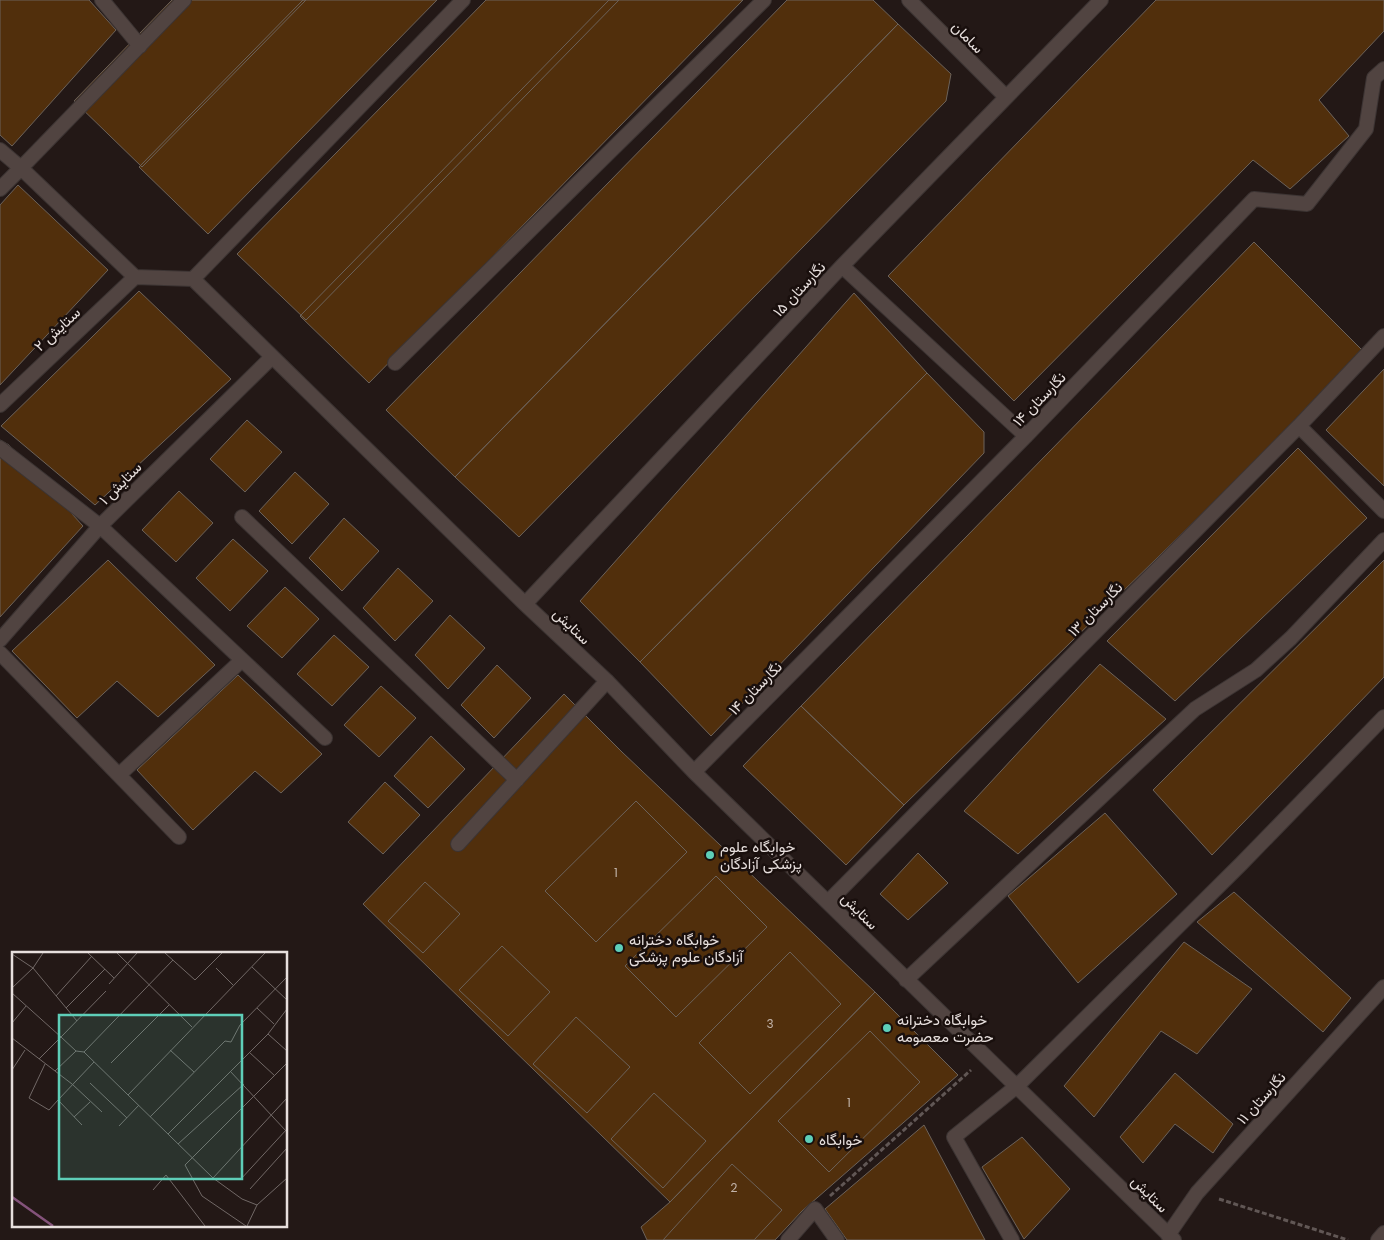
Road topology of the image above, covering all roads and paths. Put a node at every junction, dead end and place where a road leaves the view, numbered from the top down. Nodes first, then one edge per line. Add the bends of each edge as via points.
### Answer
1 (102, 0) edge
2 (184, 0) edge
3 (463, 0) edge
4 (764, 0) edge
5 (908, 0) edge
6 (1101, 0) edge
7 (140, 46) junction
8 (1384, 69) edge
9 (1006, 96) junction
10 (0, 150) edge
11 (21, 168) junction
12 (0, 189) edge
13 (842, 266) junction
14 (136, 277) junction
15 (193, 279) junction
16 (1384, 336) edge
17 (272, 357) junction
18 (395, 363) dead end
19 (0, 405) edge
20 (1299, 426) junction
21 (1026, 436) junction
22 (0, 448) edge
23 (1384, 511) edge
24 (242, 517) dead end
25 (100, 526) junction
26 (1384, 540) edge
27 (525, 604) junction
28 (0, 640) edge
29 (0, 653) edge
30 (242, 660) junction
31 (607, 681) junction
32 (1384, 717) edge
33 (325, 738) dead end
34 (694, 772) junction
35 (119, 775) junction
36 (517, 780) junction
37 (179, 837) dead end
38 (458, 844) dead end
39 (828, 902) junction
40 (906, 980) junction
41 (1384, 987) edge
42 (986, 1057) junction
43 (1017, 1086) junction
44 (1197, 1193) junction
45 (815, 1209) junction
46 (1384, 1233) edge
47 (1171, 1238) edge
48 (788, 1240) edge
49 (837, 1240) edge
50 (1012, 1240) edge
51 (1348, 1240) edge
52 (1378, 1240) edge

1 - 7 street
2 - 7 street
3 - 15 street
4 - 18 street
5 - 9 street, سامان
6 - 9 street, نگارستان ۱۵
7 - 11 street
8 - 21 street, نگارستان ۱۴ via 1374,78 1366,129 1307,204 1254,199
9 - 13 street, نگارستان ۱۵
10 - 11 street
11 - 12 street
11 - 14 street
13 - 21 street
13 - 27 street, نگارستان ۱۵
14 - 15 street
14 - 19 street, ستایش ۲
15 - 17 street, ستایش
16 - 20 street, نگارستان ۱۳
17 - 25 street, ستایش ۱
17 - 27 street, ستایش
20 - 23 street
20 - 39 street, نگارستان ۱۳
21 - 34 street, نگارستان ۱۴
22 - 25 street
24 - 36 street
25 - 28 street, ستایش ۱
25 - 30 street
26 - 40 street via 1291,638 1256,670 1195,709
27 - 31 street, ستایش
29 - 35 street
30 - 33 street
30 - 35 street
31 - 34 street, ستایش
31 - 36 street
32 - 43 street
34 - 39 street, ستایش
35 - 37 street
36 - 38 street
39 - 40 street, ستایش
40 - 42 street, ستایش
41 - 44 street, نگارستان ۱۱
42 - 43 street, ستایش
42 - 45 path
43 - 47 street, ستایش
43 - 50 street via 954,1137
44 - 47 street, نگارستان ۱۱
44 - 51 path
45 - 48 street
45 - 49 street
46 - 52 street

